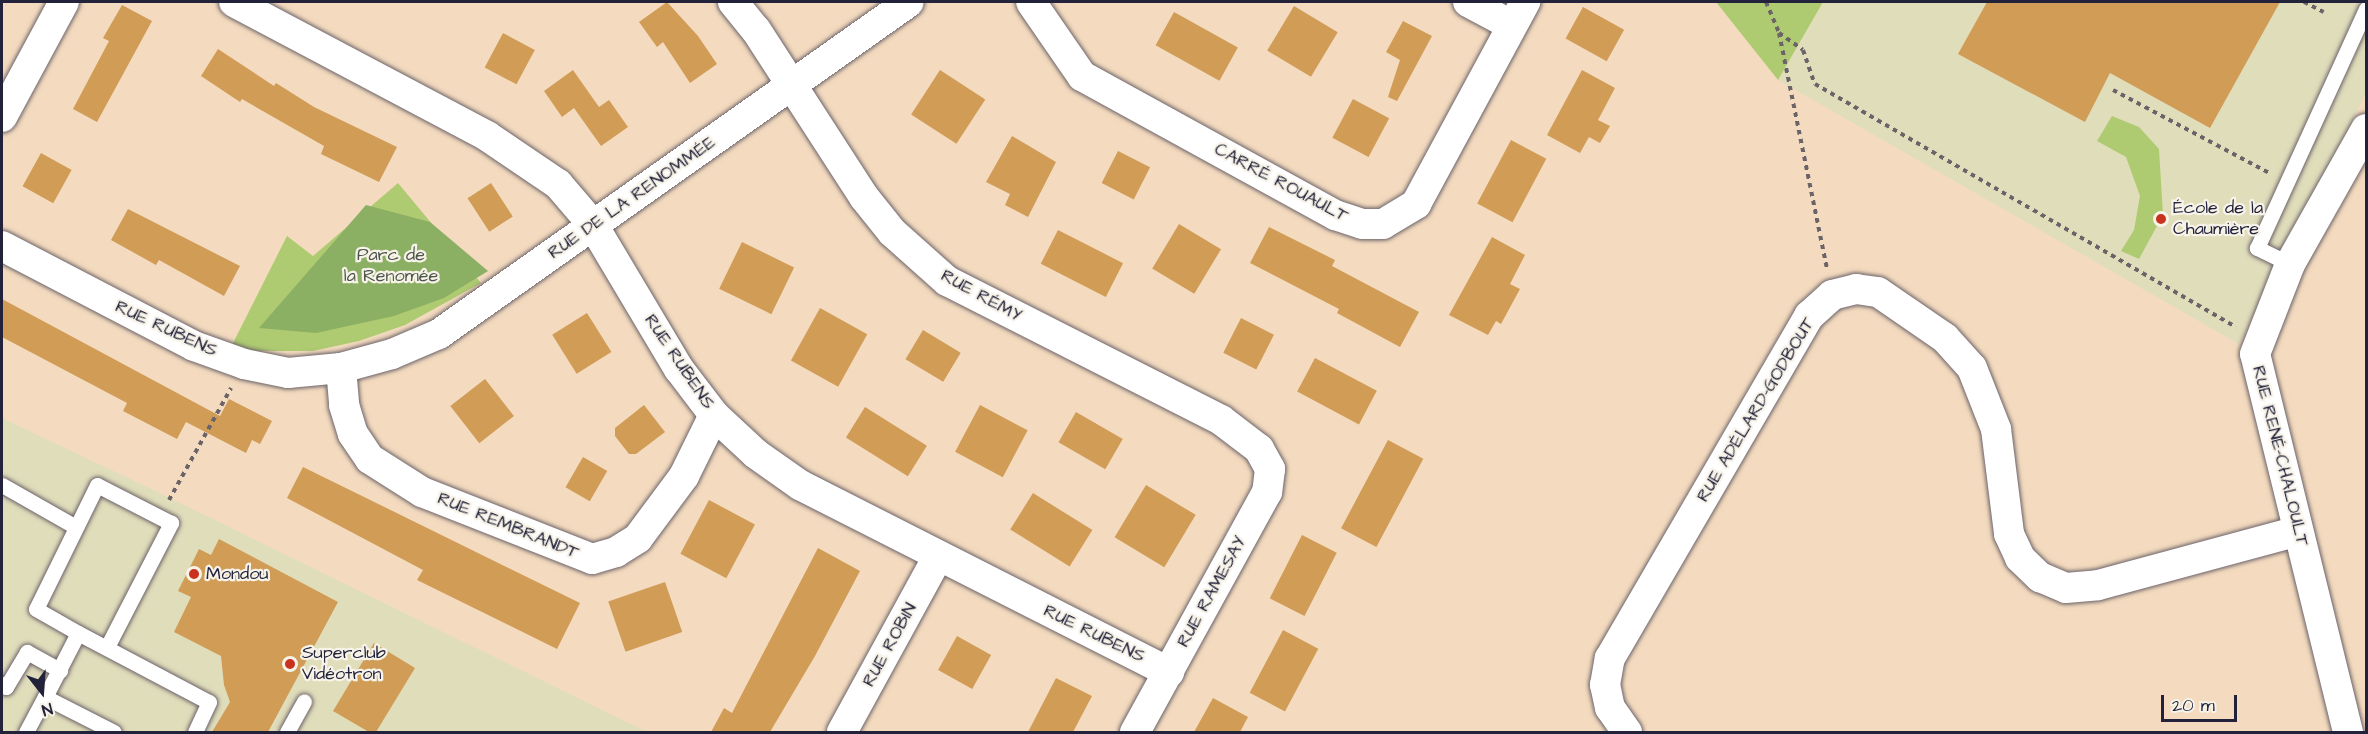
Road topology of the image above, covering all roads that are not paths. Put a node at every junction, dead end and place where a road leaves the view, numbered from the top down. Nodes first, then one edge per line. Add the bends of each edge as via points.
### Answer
1 (64, 2) edge
2 (234, 2) edge
3 (732, 2) edge
4 (909, 2) edge
5 (1030, 2) edge
6 (1468, 2) edge
7 (2367, 9) edge
8 (1518, 13) edge
9 (791, 86) junction
10 (2, 117) edge
11 (2367, 129) edge
12 (593, 225) junction
13 (2, 246) edge
14 (2290, 264) junction
15 (341, 368) junction
16 (714, 415) junction
17 (1259, 449) joint
18 (2, 485) edge
19 (76, 527) junction
20 (2298, 531) junction
21 (938, 557) junction
22 (78, 633) junction
23 (107, 647) junction
24 (60, 670) junction
25 (1169, 672) junction
26 (2, 684) edge
27 (45, 697) junction
28 (304, 701) dead end
29 (26, 732) edge
30 (114, 732) edge
31 (195, 732) edge
32 (287, 732) edge
33 (842, 732) edge
34 (1135, 732) edge
35 (1627, 732) edge
36 (2348, 732) edge

1 - 10 street
2 - 12 street, RUE RUBENS via 487,136 558,184
3 - 9 street, RUE RÉMY
4 - 9 street, RUE DE LA RENOMMÉE
5 - 8 street, CARRÉ ROUAULT via 1082,76 1335,215 1362,224 1383,224 1416,204
6 - 8 street, CARRÉ ROUAULT
7 - 14 lane via 2257,248
9 - 12 street, RUE DE LA RENOMMÉE
9 - 17 street, RUE RÉMY via 864,197 892,232 947,282 1221,420
11 - 14 street, RUE RENÉ-CHALOULT
12 - 15 street, RUE DE LA RENOMMÉE via 439,334 392,354
12 - 16 street, RUE RUBENS via 679,369
13 - 15 street, RUE RUBENS via 194,346 244,364 288,373
14 - 20 street, RUE RENÉ-CHALOULT via 2255,354
15 - 16 street, RUE REMBRANDT via 344,405 353,434 370,459 422,492 592,559 616,552 638,538 684,476
16 - 21 street, RUE RUBENS via 756,454 800,485
17 - 25 street, RUE RAMESAY via 1270,469 1267,492
18 - 19 lane
19 - 22 lane via 36,609
19 - 23 lane via 97,485 171,524
20 - 35 street, RUE ADÉLARD-GODBOUT via 2098,585 2066,588 2040,577 2020,558 2009,534 1996,429 1972,368 1945,338 1878,292 1856,289 1832,295 1809,316 1610,658 1605,683 1610,708
20 - 36 street, RUE RENÉ-CHALOULT
21 - 25 street, RUE RUBENS
21 - 33 street, RUE ROBIN
22 - 23 lane
22 - 24 lane
23 - 31 lane via 209,702
24 - 26 lane via 27,652 6,687
24 - 27 lane
25 - 34 street, RUE RAMESAY
27 - 29 lane
27 - 30 lane
28 - 32 lane

